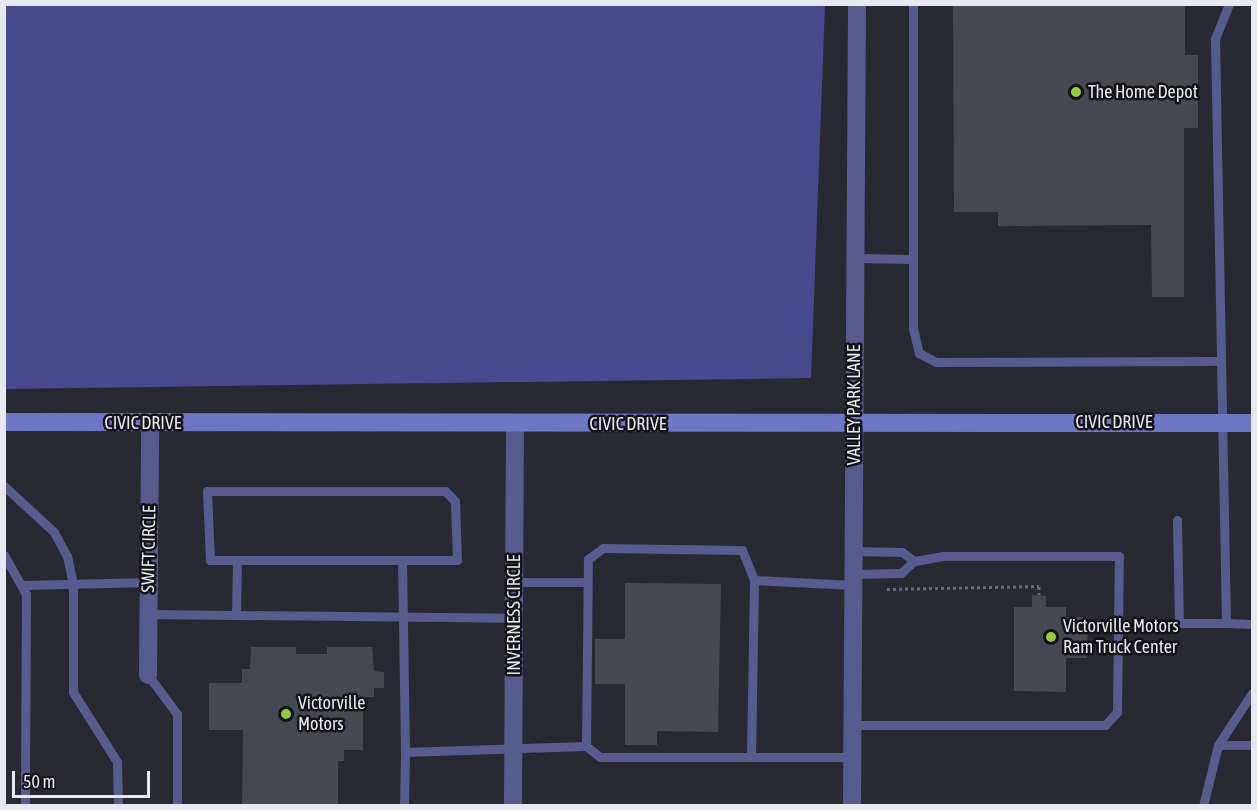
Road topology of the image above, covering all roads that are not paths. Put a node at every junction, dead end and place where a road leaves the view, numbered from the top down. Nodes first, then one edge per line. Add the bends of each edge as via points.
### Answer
1 (857, 4) edge
2 (913, 4) edge
3 (1229, 4) edge
4 (855, 258) junction
5 (912, 259) junction
6 (1221, 361) junction
7 (4, 422) edge
8 (150, 423) junction
9 (854, 423) junction
10 (1223, 423) junction
11 (1252, 423) edge
12 (515, 425) junction
13 (4, 486) edge
14 (1177, 520) dead end
15 (853, 551) junction
16 (4, 555) edge
17 (237, 560) junction
18 (402, 560) junction
19 (914, 561) junction
20 (754, 580) junction
21 (853, 580) junction
22 (149, 582) junction
23 (514, 582) junction
24 (587, 582) junction
25 (73, 584) junction
26 (23, 585) junction
27 (148, 614) junction
28 (236, 615) junction
29 (404, 617) junction
30 (514, 618) junction
31 (1226, 623) junction
32 (1252, 624) edge
33 (148, 675) joint
34 (1252, 693) edge
35 (852, 724) junction
36 (1218, 745) junction
37 (1252, 745) edge
38 (586, 746) junction
39 (513, 748) junction
40 (405, 752) junction
41 (751, 756) junction
42 (852, 757) junction
43 (25, 806) edge
44 (118, 806) edge
45 (177, 806) edge
46 (404, 806) edge
47 (513, 806) edge
48 (852, 806) edge
49 (1203, 806) edge

1 - 4 street, VALLEY PARK LANE
2 - 5 lane
3 - 6 lane via 1215,39
4 - 5 lane
4 - 9 street, VALLEY PARK LANE
5 - 6 lane via 915,336 919,352 936,362
6 - 10 lane
7 - 8 street, CIVIC DRIVE
8 - 12 street, CIVIC DRIVE
8 - 22 street, SWIFT CIRCLE
9 - 10 street, CIVIC DRIVE
9 - 12 street, CIVIC DRIVE
9 - 15 street, VALLEY PARK LANE
10 - 11 street, CIVIC DRIVE
10 - 31 lane
12 - 23 street, INVERNESS CIRCLE
13 - 25 lane via 54,532
14 - 31 lane via 1179,623
15 - 19 lane via 902,552
15 - 21 street, VALLEY PARK LANE
16 - 26 lane
17 - 18 lane
17 - 18 lane via 210,560 207,491 452,494 458,560
17 - 28 lane
18 - 29 lane
19 - 21 lane via 901,573
19 - 35 lane via 943,556 1119,556 1117,712 1105,725
20 - 21 lane
20 - 24 lane via 742,550 603,548 588,559
20 - 41 lane
21 - 35 street, VALLEY PARK LANE
22 - 25 lane
22 - 27 street, SWIFT CIRCLE
23 - 24 lane
23 - 30 street, INVERNESS CIRCLE
24 - 38 lane
25 - 26 lane
25 - 44 lane via 73,692 117,762
26 - 43 lane
27 - 28 lane
27 - 33 street, SWIFT CIRCLE
28 - 29 lane
29 - 30 lane
29 - 40 lane
30 - 39 street, INVERNESS CIRCLE
31 - 32 lane
33 - 45 lane via 177,714
34 - 36 lane
35 - 42 street, VALLEY PARK LANE
36 - 37 lane
36 - 49 lane
38 - 39 lane
38 - 41 lane via 600,757
39 - 40 lane
39 - 47 street, INVERNESS CIRCLE
40 - 46 lane
41 - 42 lane
42 - 48 street, VALLEY PARK LANE

